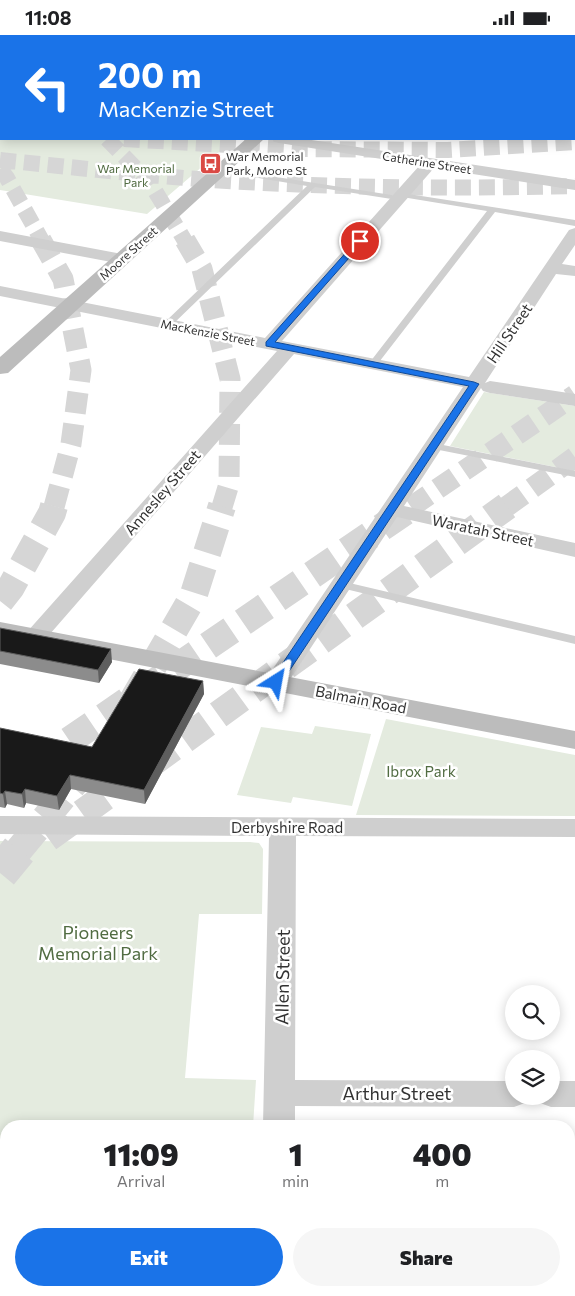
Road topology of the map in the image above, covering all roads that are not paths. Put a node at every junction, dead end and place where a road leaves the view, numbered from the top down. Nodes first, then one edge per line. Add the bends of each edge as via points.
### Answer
1 (255, 140) edge
2 (286, 140) edge
3 (431, 162) junction
4 (221, 170) junction
5 (313, 185) junction
6 (575, 185) edge
7 (400, 196) junction
8 (493, 209) junction
9 (575, 223) edge
10 (575, 233) edge
11 (0, 236) edge
12 (122, 259) junction
13 (552, 268) junction
14 (575, 271) edge
15 (0, 291) edge
16 (71, 305) junction
17 (168, 324) junction
18 (269, 344) junction
19 (289, 348) junction
20 (373, 364) junction
21 (0, 368) edge
22 (482, 386) junction
23 (575, 400) edge
24 (434, 446) junction
25 (575, 474) edge
26 (391, 509) junction
27 (575, 550) edge
28 (341, 585) junction
29 (0, 630) edge
30 (35, 637) junction
31 (575, 640) edge
32 (276, 682) junction
33 (575, 740) edge
34 (0, 825) edge
35 (283, 827) junction
36 (575, 828) edge
37 (280, 1093) junction
38 (505, 1094) edge
39 (560, 1094) edge
40 (575, 1094) edge
41 (279, 1120) edge

1 - 4 main road, Moore Street
2 - 3 street, Catherine Street
3 - 6 street, Catherine Street
3 - 7 street
4 - 5 lane
4 - 12 main road, Moore Street
5 - 7 lane
5 - 17 lane
7 - 8 lane
7 - 18 street
8 - 9 lane
8 - 20 lane
10 - 13 street, Hill Street
11 - 12 street
12 - 16 main road, Moore Street
13 - 14 street
13 - 22 street, Hill Street
15 - 16 street, MacKenzie Street
16 - 17 street, MacKenzie Street
16 - 21 main road, Moore Street
17 - 18 street, MacKenzie Street
18 - 19 street, MacKenzie Street
19 - 20 street, MacKenzie Street
19 - 30 street, Annesley Street
20 - 22 street, MacKenzie Street
22 - 23 street, MacKenzie Street
22 - 24 street, Hill Street
24 - 25 lane
24 - 26 street, Hill Street
26 - 27 street, Waratah Street
26 - 28 street, Hill Street
28 - 31 lane
28 - 32 street, Hill Street
29 - 30 main road, Balmain Road
30 - 32 main road, Balmain Road
32 - 33 main road, Balmain Road
34 - 35 street, Derbyshire Road
35 - 36 street, Derbyshire Road
35 - 37 street, Allen Street
37 - 38 street, Arthur Street
37 - 41 street, Allen Street
39 - 40 street

